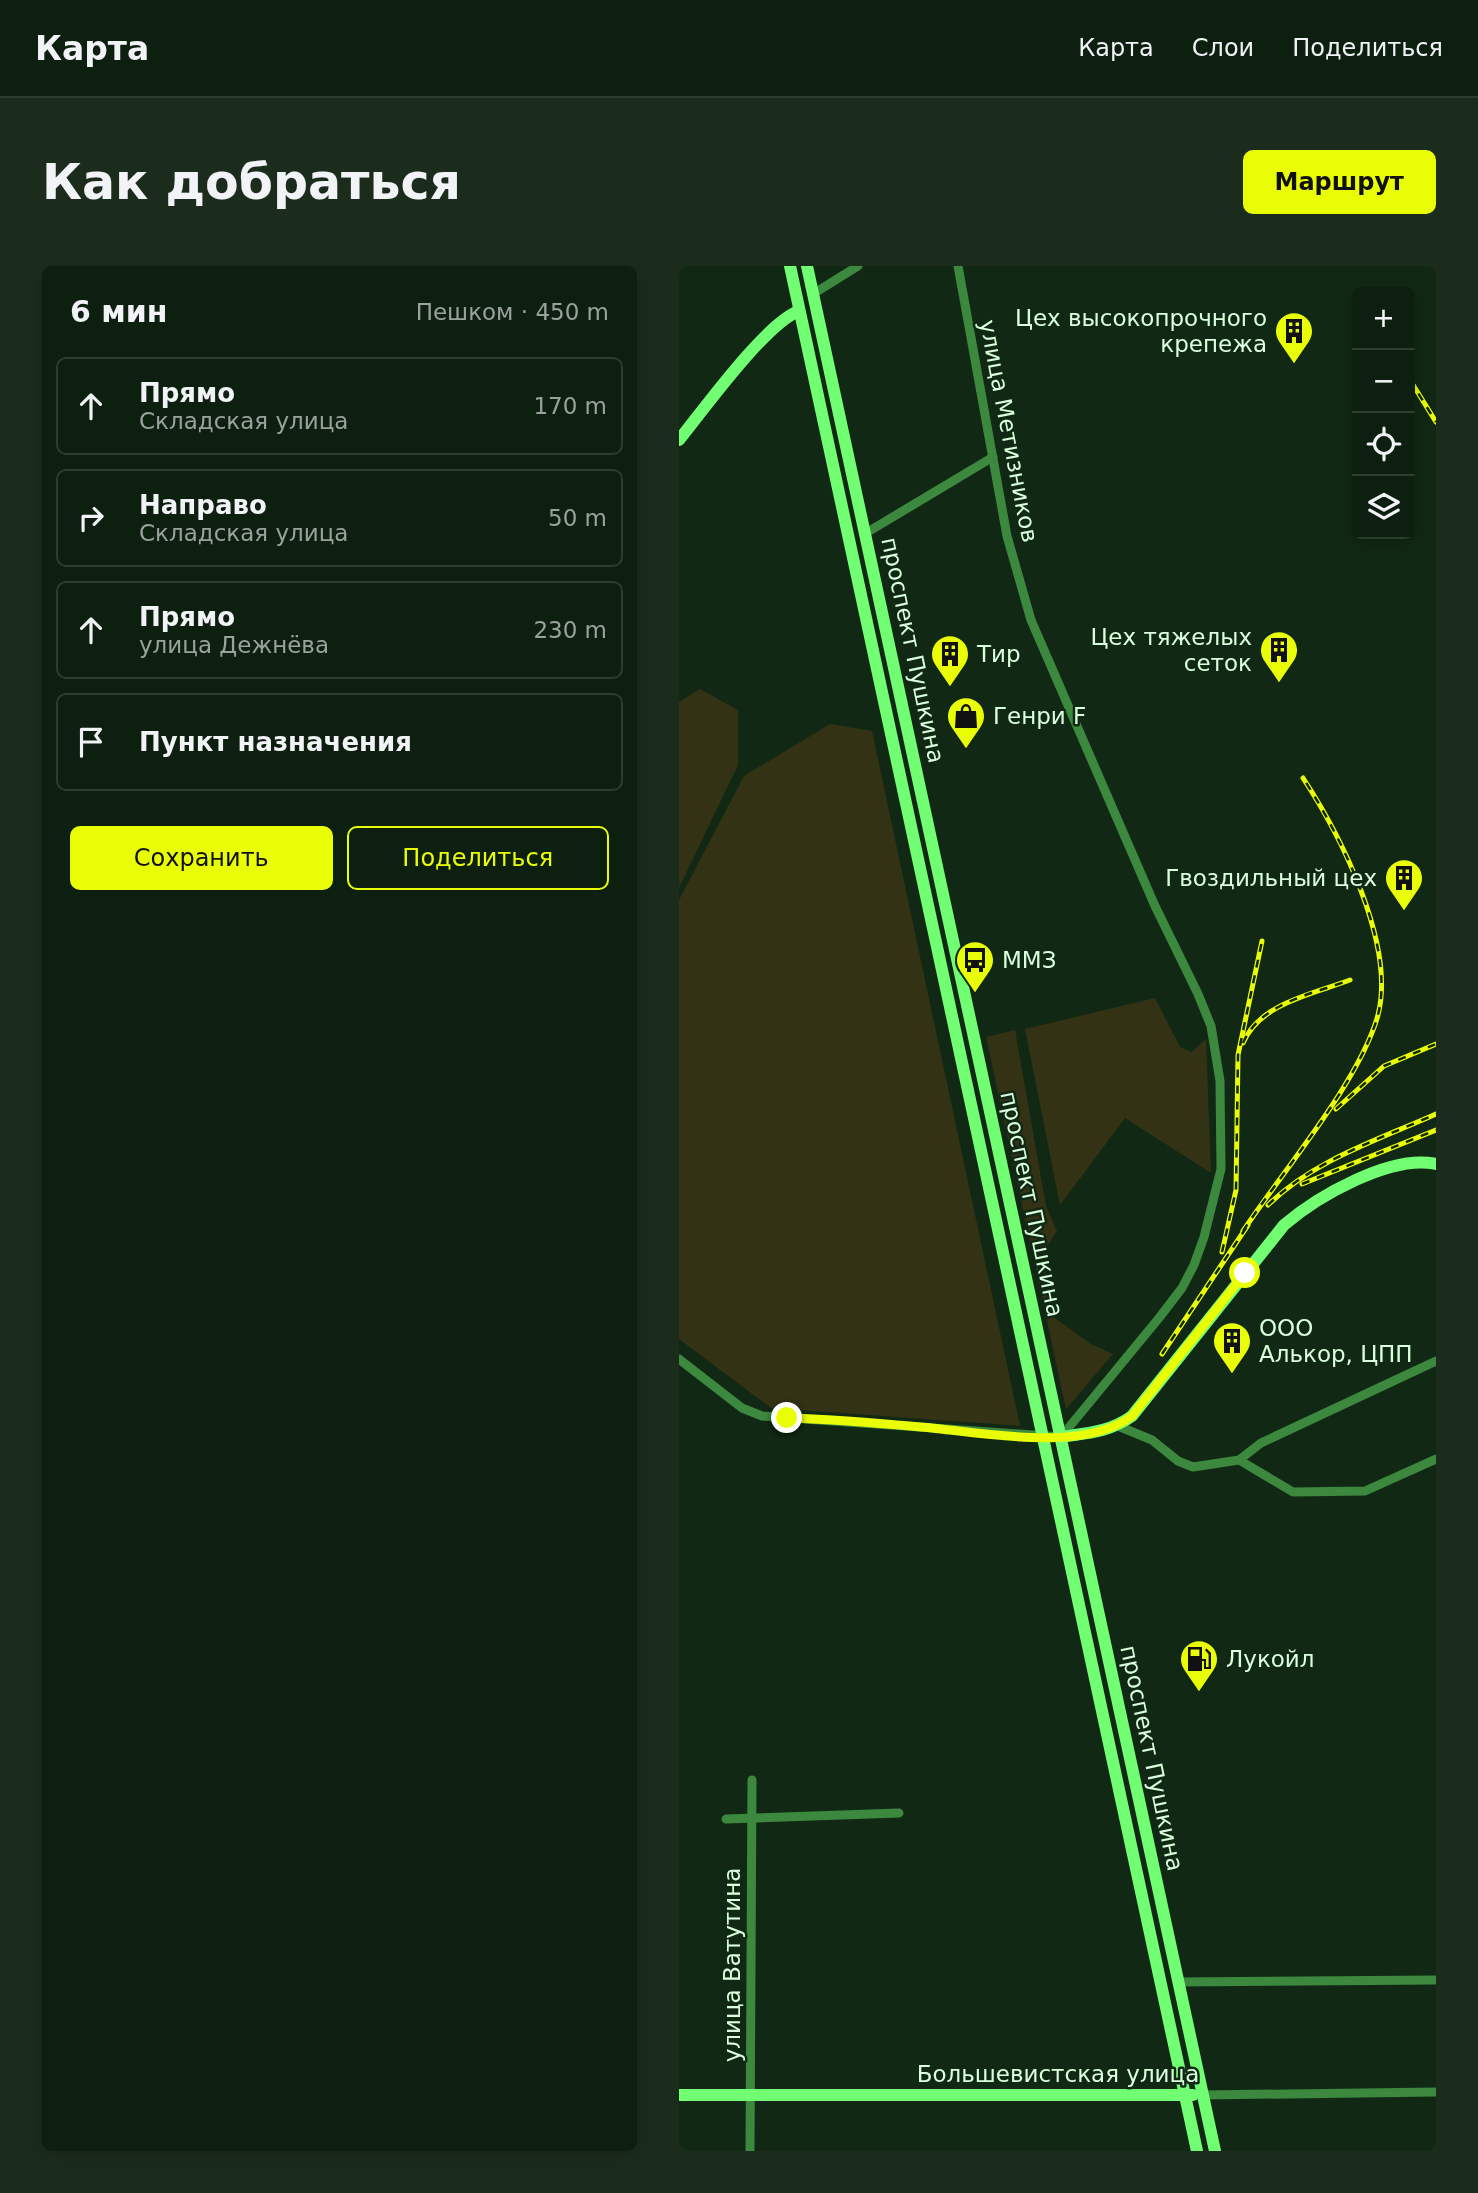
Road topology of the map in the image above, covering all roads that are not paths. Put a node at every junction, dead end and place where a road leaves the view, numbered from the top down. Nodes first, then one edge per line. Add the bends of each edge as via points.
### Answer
1 (790, 266) edge
2 (807, 266) edge
3 (859, 266) edge
4 (958, 266) edge
5 (813, 294) junction
6 (799, 311) junction
7 (679, 440) edge
8 (993, 457) junction
9 (866, 533) junction
10 (908, 725) junction
11 (888, 729) junction
12 (1436, 1164) edge
13 (679, 1359) edge
14 (1436, 1361) edge
15 (1118, 1426) junction
16 (1061, 1437) junction
17 (1043, 1438) junction
18 (1436, 1458) edge
19 (1239, 1460) junction
20 (752, 1780) dead end
21 (899, 1813) dead end
22 (726, 1819) dead end
23 (752, 1819) junction
24 (1436, 1980) edge
25 (1178, 1982) junction
26 (1436, 2092) edge
27 (679, 2095) edge
28 (750, 2095) junction
29 (1185, 2095) junction
30 (1203, 2095) junction
31 (750, 2151) edge
32 (1197, 2151) edge
33 (1215, 2151) edge

1 - 6 main road, проспект Пушкина
2 - 5 main road, проспект Пушкина
3 - 5 street
4 - 8 street, улица Метизников
5 - 9 main road, проспект Пушкина
6 - 7 main road via 768,334
6 - 11 main road, проспект Пушкина
8 - 9 street
8 - 16 street, улица Метизников via 1007,536 1031,620 1198,994 1211,1026 1220,1082 1221,1169 1194,1265 1159,1318
9 - 10 main road, проспект Пушкина
10 - 11 main road
10 - 16 main road, проспект Пушкина
11 - 17 main road, проспект Пушкина
12 - 15 main road via 1405,1163 1307,1205 1284,1225 1132,1416
13 - 17 street via 742,1408 762,1416
14 - 19 street via 1261,1443
15 - 16 main road
15 - 19 street via 1152,1440 1193,1467
16 - 17 street
16 - 25 main road, проспект Пушкина
17 - 29 main road, проспект Пушкина
18 - 19 street via 1365,1491 1293,1492
20 - 23 street, улица Ватутина
21 - 23 street
22 - 23 street
23 - 28 street, улица Ватутина
24 - 25 street
25 - 30 main road, проспект Пушкина
26 - 30 street, Большевистская улица
27 - 28 main road, Большевистская улица
28 - 29 main road, Большевистская улица
28 - 31 street, улица Ватутина
29 - 30 main road, Большевистская улица
29 - 32 main road, проспект Пушкина
30 - 33 main road, проспект Пушкина

